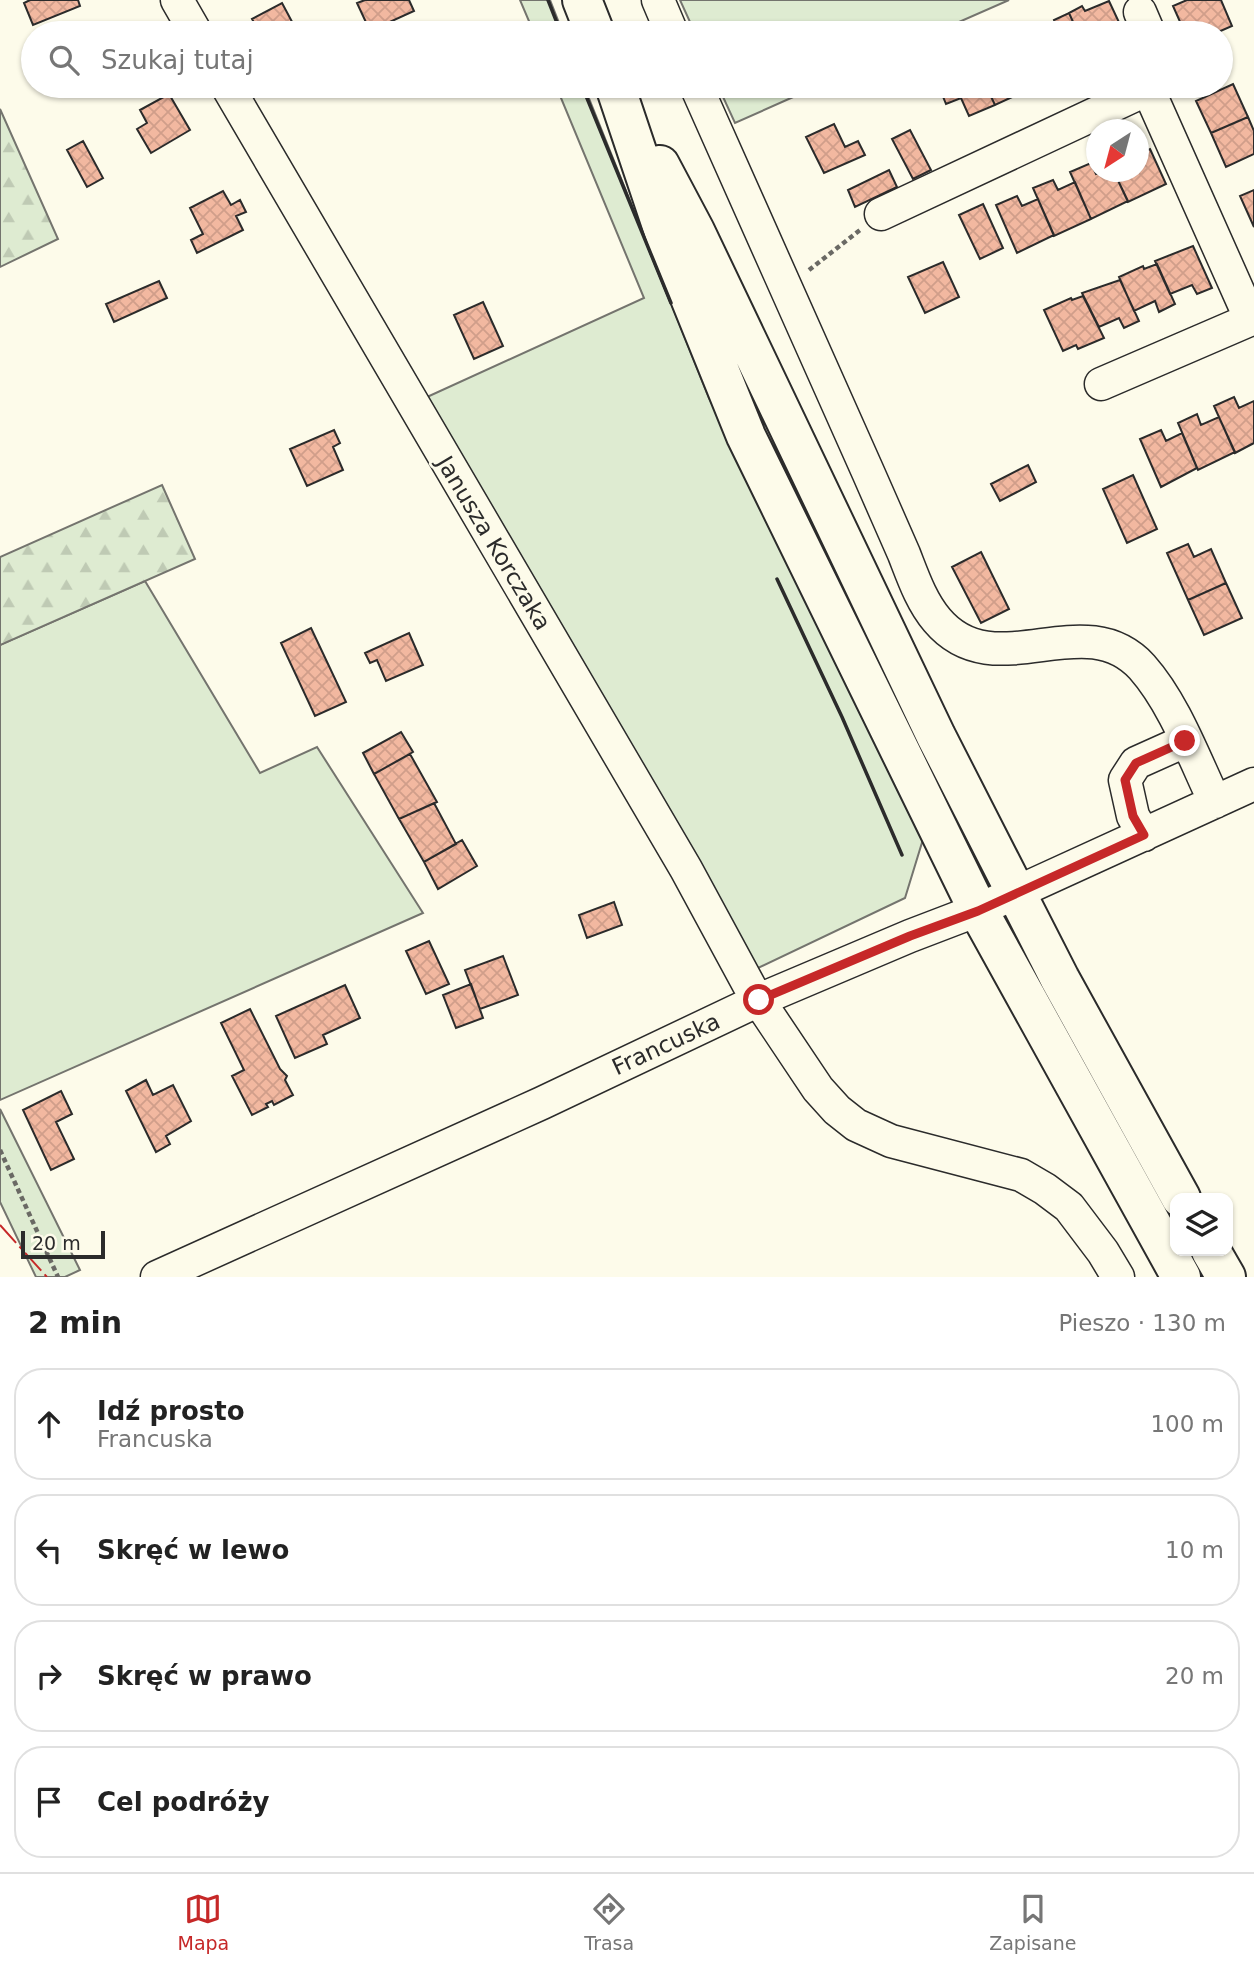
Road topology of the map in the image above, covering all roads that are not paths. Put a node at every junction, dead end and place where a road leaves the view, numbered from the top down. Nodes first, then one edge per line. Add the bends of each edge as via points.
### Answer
1 (177, 0) edge
2 (582, 0) edge
3 (657, 0) edge
4 (190, 21) edge
5 (590, 21) edge
6 (667, 21) edge
7 (234, 98) edge
8 (621, 98) edge
9 (624, 98) edge
10 (701, 98) edge
11 (1126, 98) edge
12 (1154, 98) edge
13 (881, 214) road end
14 (1252, 319) edge
15 (1101, 384) dead end
16 (1185, 741) junction
17 (1254, 784) edge
18 (1214, 802) junction
19 (1144, 835) junction
20 (1015, 893) junction
21 (978, 911) junction
22 (759, 1000) junction
23 (1178, 1193) edge
24 (1214, 1256) edge
25 (157, 1277) edge
26 (1118, 1277) edge
27 (1181, 1277) edge
28 (1226, 1277) edge

1 - 4 street
2 - 5 highway
3 - 6 street
7 - 22 street, Janusza Korczaka
8 - 21 highway via 667,241 746,436
9 - 20 highway via 695,230 890,644
10 - 16 street via 923,602 938,622 978,648 1003,650 1071,640 1107,645 1141,667 1166,702
11 - 13 street
12 - 14 street
14 - 15 street
16 - 18 street
16 - 19 street via 1136,763 1125,780 1133,816
17 - 18 street, Francuska
18 - 19 street, Francuska
19 - 20 street, Francuska
20 - 21 street, Francuska
20 - 23 highway
21 - 22 street, Francuska
21 - 27 highway
22 - 25 street, Francuska
22 - 26 street, Janusza Korczaka via 837,1111 891,1141 1021,1175 1069,1207
24 - 28 highway

